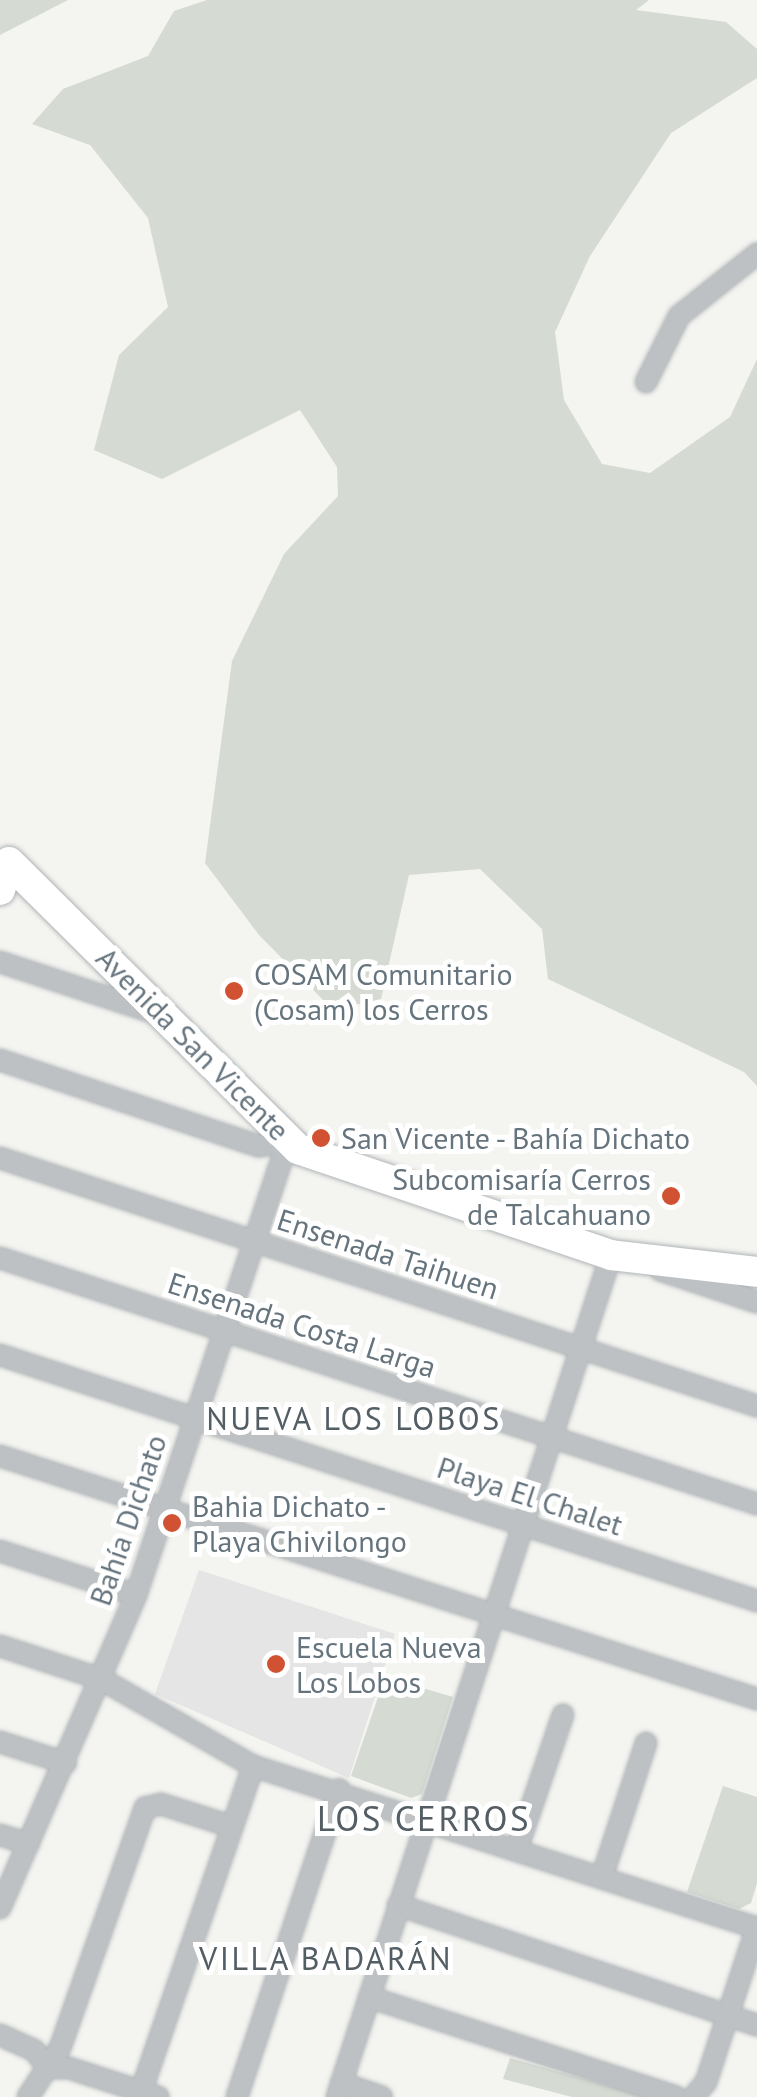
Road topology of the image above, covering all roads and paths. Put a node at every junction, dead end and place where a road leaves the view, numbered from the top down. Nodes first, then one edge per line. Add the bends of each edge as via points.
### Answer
1 (757, 254) edge
2 (646, 382) dead end
3 (3, 868) edge
4 (0, 962) edge
5 (172, 1018) junction
6 (0, 1060) edge
7 (288, 1142) junction
8 (0, 1158) edge
9 (252, 1241) junction
10 (611, 1255) junction
11 (0, 1258) edge
12 (757, 1272) edge
13 (757, 1302) edge
14 (223, 1330) junction
15 (580, 1348) junction
16 (0, 1355) edge
17 (757, 1406) edge
18 (194, 1418) junction
19 (551, 1437) junction
20 (0, 1456) edge
21 (757, 1504) edge
22 (164, 1509) junction
23 (522, 1525) junction
24 (0, 1551) edge
25 (136, 1595) junction
26 (757, 1601) edge
27 (493, 1614) junction
28 (0, 1646) edge
29 (101, 1679) junction
30 (757, 1699) edge
31 (563, 1715) dead end
32 (0, 1742) edge
33 (646, 1743) dead end
34 (66, 1764) junction
35 (253, 1766) junction
36 (339, 1790) junction
37 (426, 1819) junction
38 (230, 1826) junction
39 (0, 1835) edge
40 (29, 1844) junction
41 (517, 1849) junction
42 (602, 1877) junction
43 (398, 1905) junction
44 (0, 1908) edge
45 (757, 1928) edge
46 (369, 1997) junction
47 (728, 2015) junction
48 (757, 2025) edge
49 (0, 2035) edge
50 (48, 2068) junction
51 (339, 2090) edge
52 (150, 2094) edge
53 (28, 2097) edge
54 (237, 2097) edge
55 (382, 2097) edge
56 (676, 2097) edge
57 (694, 2097) edge

1 - 2 street via 679,316
3 - 5 street, Avenida San Vicente
4 - 5 street
5 - 7 street, Avenida San Vicente
6 - 7 street via 259,1146
7 - 9 street, Bahía Dichato
7 - 10 street, Avenida San Vicente
8 - 9 street, Ensenada Taihuen
9 - 14 street, Bahía Dichato
9 - 15 street, Ensenada Taihuen
10 - 12 street
10 - 13 street, Avenida San Vicente
10 - 15 street
11 - 14 street, Ensenada Costa Larga
14 - 18 street, Bahía Dichato
14 - 19 street, Ensenada Costa Larga
15 - 17 street, Ensenada Taihuen
15 - 19 street
16 - 18 street, Playa El Chalet
18 - 22 street, Bahía Dichato
18 - 23 street, Playa El Chalet
19 - 21 street, Ensenada Costa Larga
19 - 23 street
20 - 22 street
22 - 25 street, Bahía Dichato
22 - 27 street
23 - 26 street, Playa El Chalet
23 - 27 street
24 - 25 street
25 - 29 street, Bahía Dichato
27 - 30 street
27 - 37 street
28 - 29 street
29 - 34 street, Bahía Dichato
29 - 35 street
31 - 41 street
32 - 34 street
33 - 42 street
34 - 40 street, Bahía Dichato
35 - 36 street
35 - 38 street
36 - 37 street
36 - 54 street
37 - 41 street
37 - 43 street
38 - 50 street via 162,1804 145,1808
38 - 52 street
39 - 40 street
40 - 44 street, Bahía Dichato
41 - 42 street
42 - 45 street
43 - 46 street
43 - 47 street
45 - 47 street
46 - 51 street
46 - 56 street
47 - 48 street
47 - 57 street via 706,2082
49 - 50 street via 34,2050
50 - 52 street
50 - 53 street
51 - 55 street

